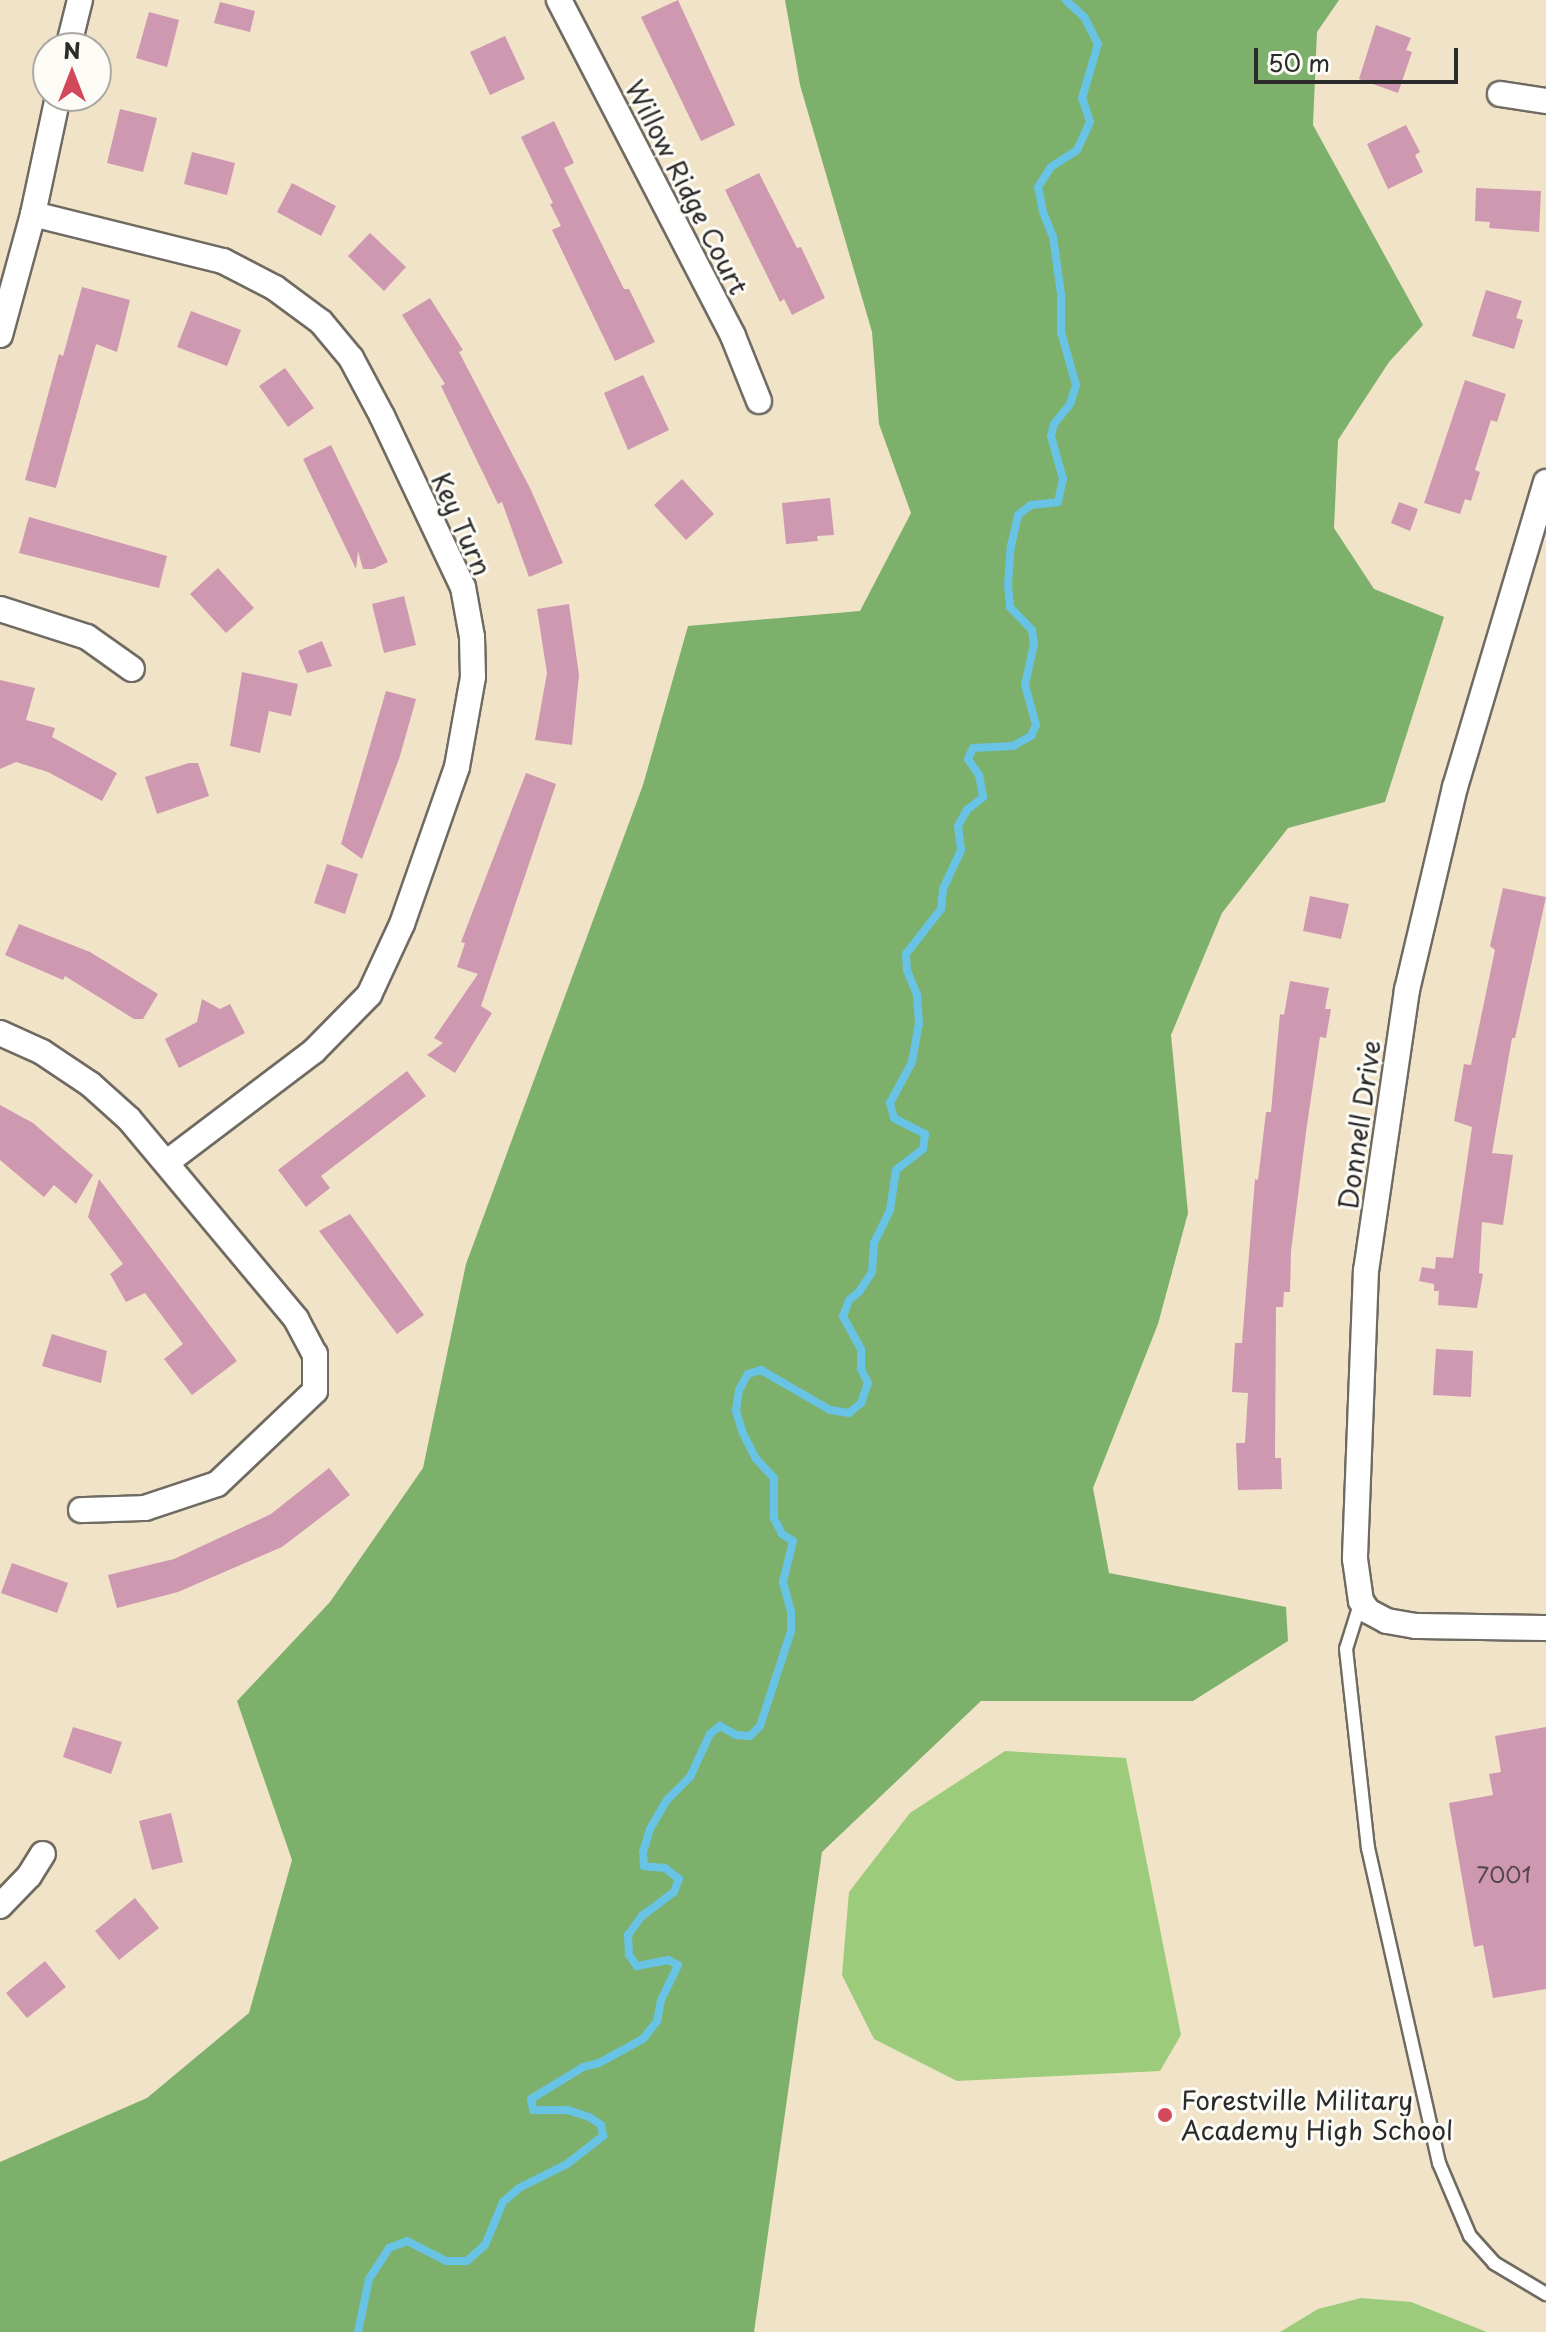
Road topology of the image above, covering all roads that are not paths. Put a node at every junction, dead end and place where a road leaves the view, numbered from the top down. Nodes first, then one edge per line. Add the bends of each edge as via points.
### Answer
1 (80, 0) edge
2 (559, 0) edge
3 (72, 32) edge
4 (1500, 94) dead end
5 (1546, 101) edge
6 (55, 112) edge
7 (33, 214) junction
8 (0, 335) edge
9 (759, 401) dead end
10 (1546, 482) edge
11 (0, 609) edge
12 (132, 669) dead end
13 (0, 1033) edge
14 (167, 1162) junction
15 (81, 1510) dead end
16 (1361, 1601) junction
17 (1546, 1628) edge
18 (43, 1854) dead end
19 (0, 1906) edge
20 (1546, 2294) edge

1 - 3 street
2 - 9 street, Willow Ridge Court via 733,336
4 - 5 street
6 - 7 street
7 - 8 street
7 - 14 street, Key Turn via 223,261 275,288 321,322 351,358 382,416 463,587 472,637 473,677 457,767 402,924 369,995 314,1051
10 - 16 street, Donnell Drive via 1455,787 1407,990 1366,1270 1355,1559
11 - 12 street via 87,637
13 - 14 street via 42,1052 90,1084
14 - 15 street via 310,1339 315,1391 217,1484 145,1508
16 - 17 street via 1387,1621 1416,1626
16 - 20 lane via 1346,1649 1368,1848 1439,2163 1470,2236 1494,2263
18 - 19 street

